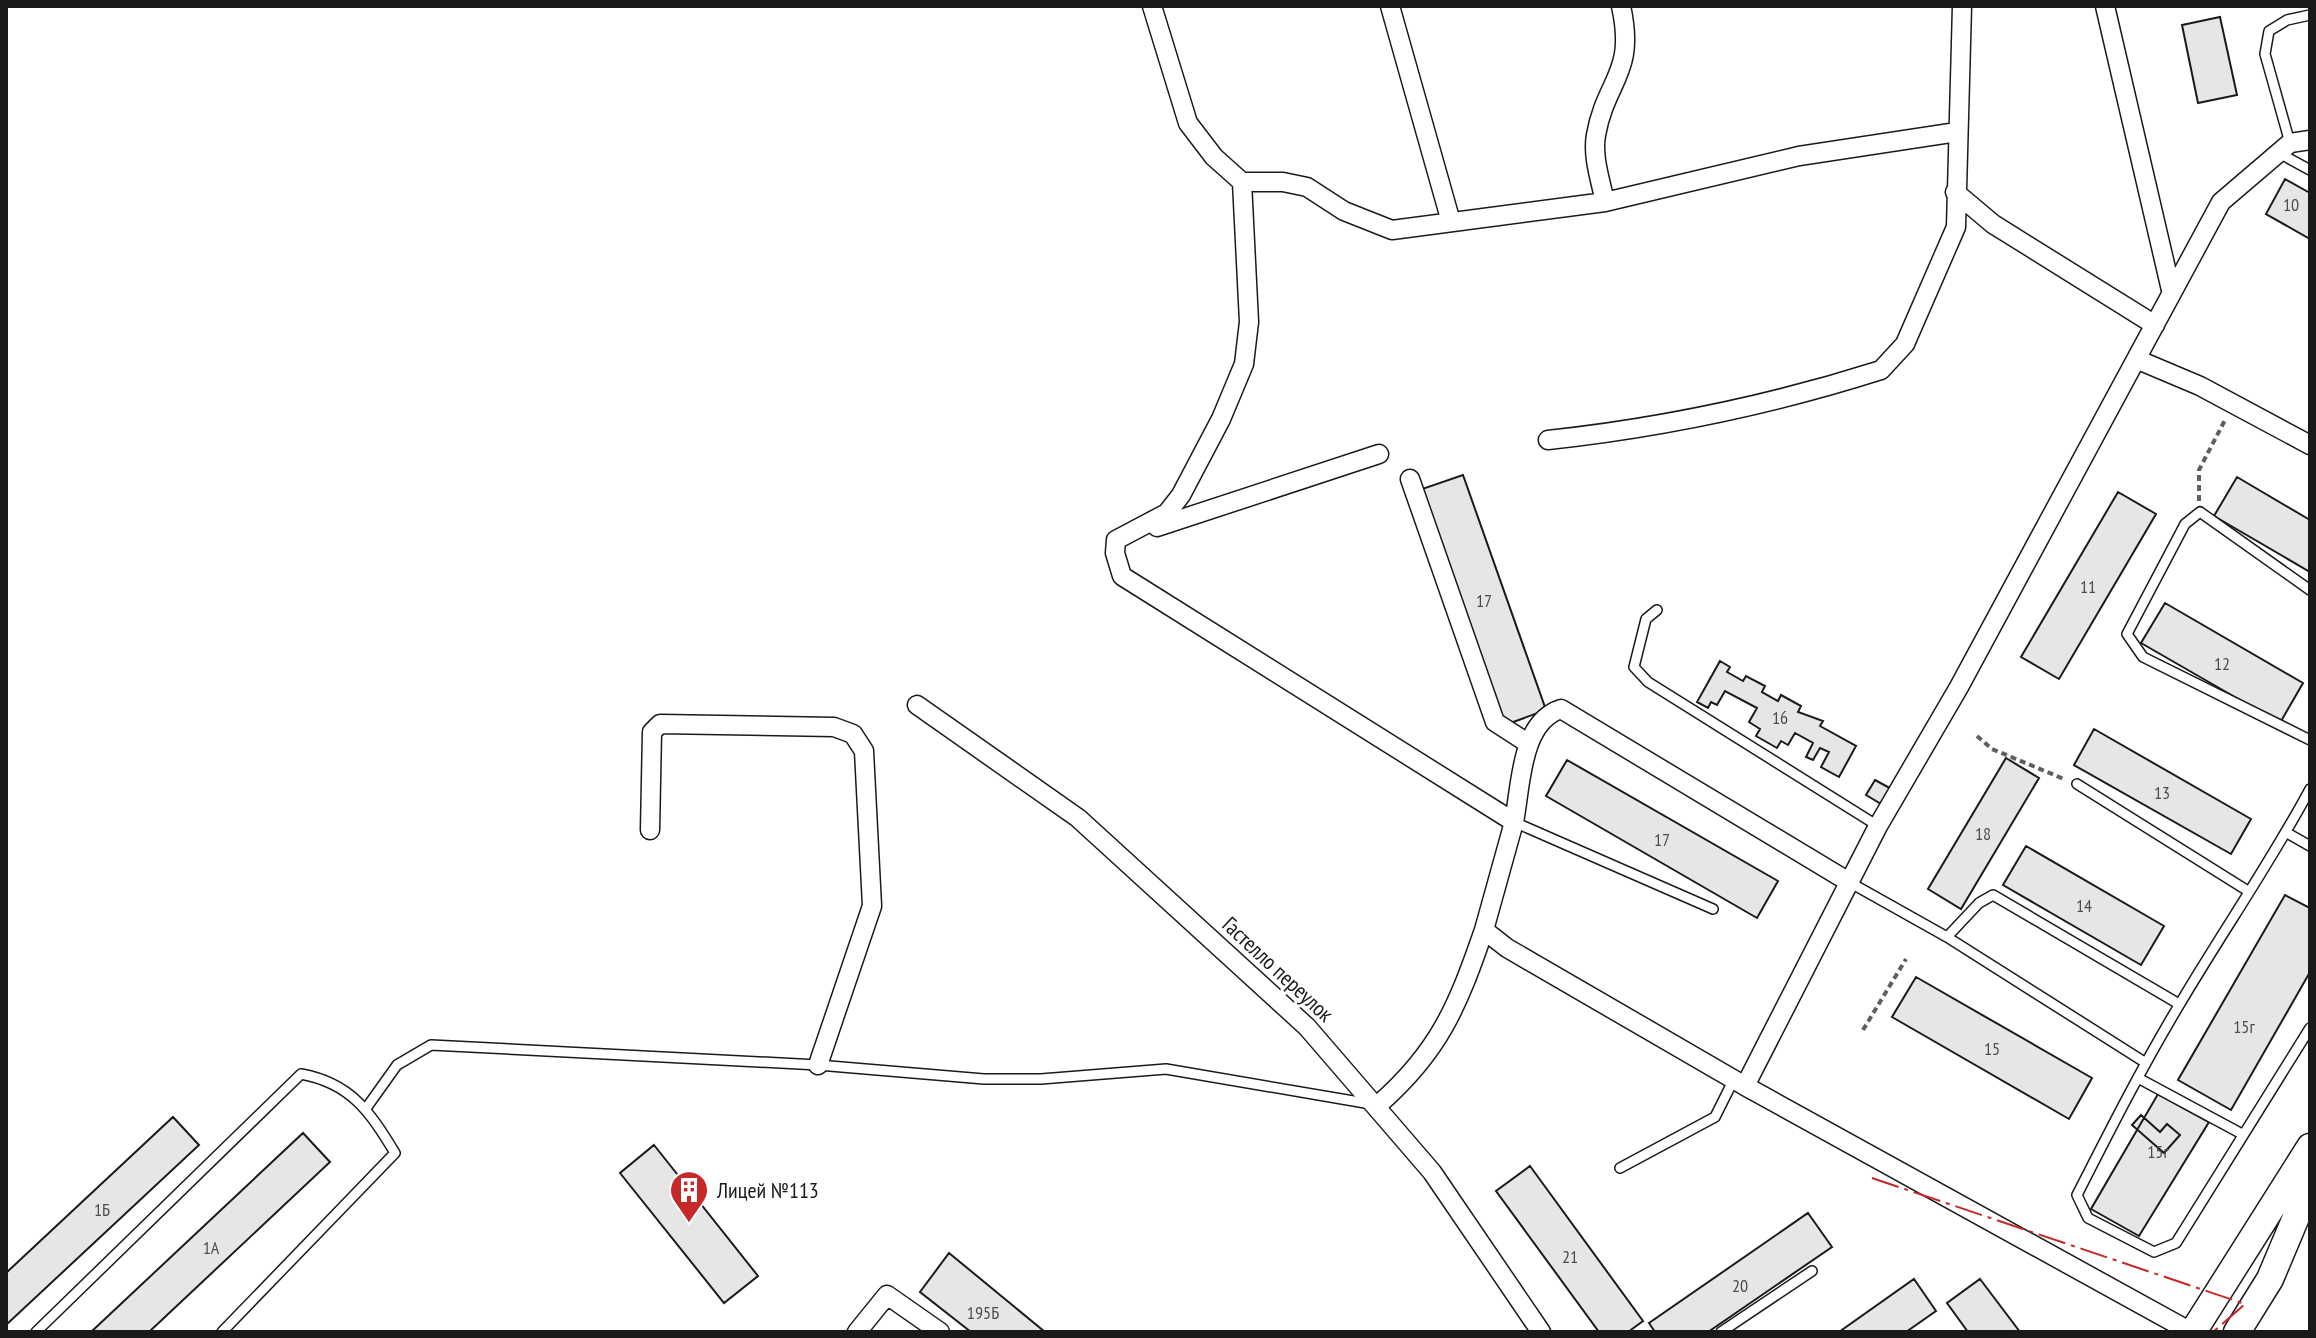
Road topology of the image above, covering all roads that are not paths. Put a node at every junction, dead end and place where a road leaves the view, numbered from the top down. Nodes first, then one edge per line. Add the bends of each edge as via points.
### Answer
1 (1152, 6) edge
2 (1390, 6) edge
3 (1621, 6) edge
4 (1962, 6) edge
5 (2105, 6) edge
6 (2310, 15) edge
7 (1957, 132) junction
8 (2310, 140) edge
9 (2284, 148) junction
10 (2310, 170) edge
11 (1242, 182) junction
12 (1955, 192) junction
13 (1605, 202) junction
14 (1451, 222) junction
15 (2171, 290) junction
16 (2155, 325) junction
17 (2136, 359) junction
18 (1548, 440) dead end
19 (2310, 445) edge
20 (1379, 454) dead end
21 (1410, 479) dead end
22 (1116, 540) junction
23 (2310, 590) edge
24 (1657, 610) dead end
25 (917, 705) dead end
26 (2310, 740) edge
27 (1529, 744) junction
28 (2077, 784) road end
29 (2310, 789) edge
30 (1514, 822) junction
31 (1878, 826) junction
32 (650, 830) dead end
33 (2287, 833) junction
34 (2310, 846) edge
35 (1849, 882) junction
36 (2248, 891) junction
37 (1713, 909) dead end
38 (1484, 930) junction
39 (1947, 937) junction
40 (2179, 1004) junction
41 (2310, 1028) edge
42 (2146, 1063) junction
43 (818, 1065) junction
44 (2138, 1078) junction
45 (1739, 1084) junction
46 (1378, 1105) junction
47 (367, 1107) junction
48 (2242, 1134) junction
49 (2310, 1147) edge
50 (1620, 1168) dead end
51 (2310, 1184) edge
52 (1812, 1271) dead end
53 (36, 1332) edge
54 (222, 1332) edge
55 (857, 1332) edge
56 (940, 1332) edge
57 (1541, 1332) edge
58 (1721, 1332) edge
59 (2192, 1332) edge
60 (2237, 1332) edge

1 - 11 street via 1188,123
2 - 14 street
3 - 13 street via 1626,56 1595,138
4 - 7 street
5 - 15 street
6 - 9 lane via 2269,31 2265,54
7 - 12 street
7 - 13 street via 1799,156
8 - 9 street
9 - 10 lane
9 - 15 street via 2221,202
11 - 14 street via 1307,187 1392,230
11 - 22 street via 1249,322 1244,364 1181,495 1167,513
12 - 16 street via 1993,224
12 - 18 street via 1956,227 1940,269 1905,344 1881,370 1756,403
13 - 14 street
15 - 16 street
16 - 17 street
17 - 19 street
17 - 31 street
20 - 22 street
21 - 27 street via 1495,722
22 - 30 street via 1122,576
23 - 26 lane via 2200,512 2185,524 2127,634 2143,657
24 - 31 lane via 1646,619 1634,667 1648,682
25 - 46 street, Гастелло переулок via 1078,818 1297,1018
27 - 30 street
27 - 35 street via 1544,718 1561,709
28 - 36 lane
29 - 33 lane
30 - 37 lane
30 - 38 street
31 - 35 street
32 - 43 street via 652,732 660,724 834,727 853,734 864,751 872,906
33 - 34 lane
33 - 36 lane
35 - 39 lane
35 - 45 street
36 - 40 lane
38 - 45 street
38 - 46 street via 1444,1031 1405,1082
39 - 40 lane via 1993,895
39 - 42 lane
40 - 42 lane
41 - 48 lane
42 - 44 lane
43 - 46 lane via 984,1079 1166,1069
43 - 47 lane via 431,1045 397,1065
44 - 48 lane
44 - 48 lane via 2077,1195 2088,1218 2154,1252 2176,1243
45 - 50 lane via 1715,1117
45 - 59 street
46 - 57 street, Гастелло переулок via 1432,1172
47 - 53 lane via 325,1078 301,1074
47 - 54 lane via 395,1153
49 - 59 main road
51 - 60 main road via 2270,1279
52 - 58 lane
55 - 56 street via 887,1295

